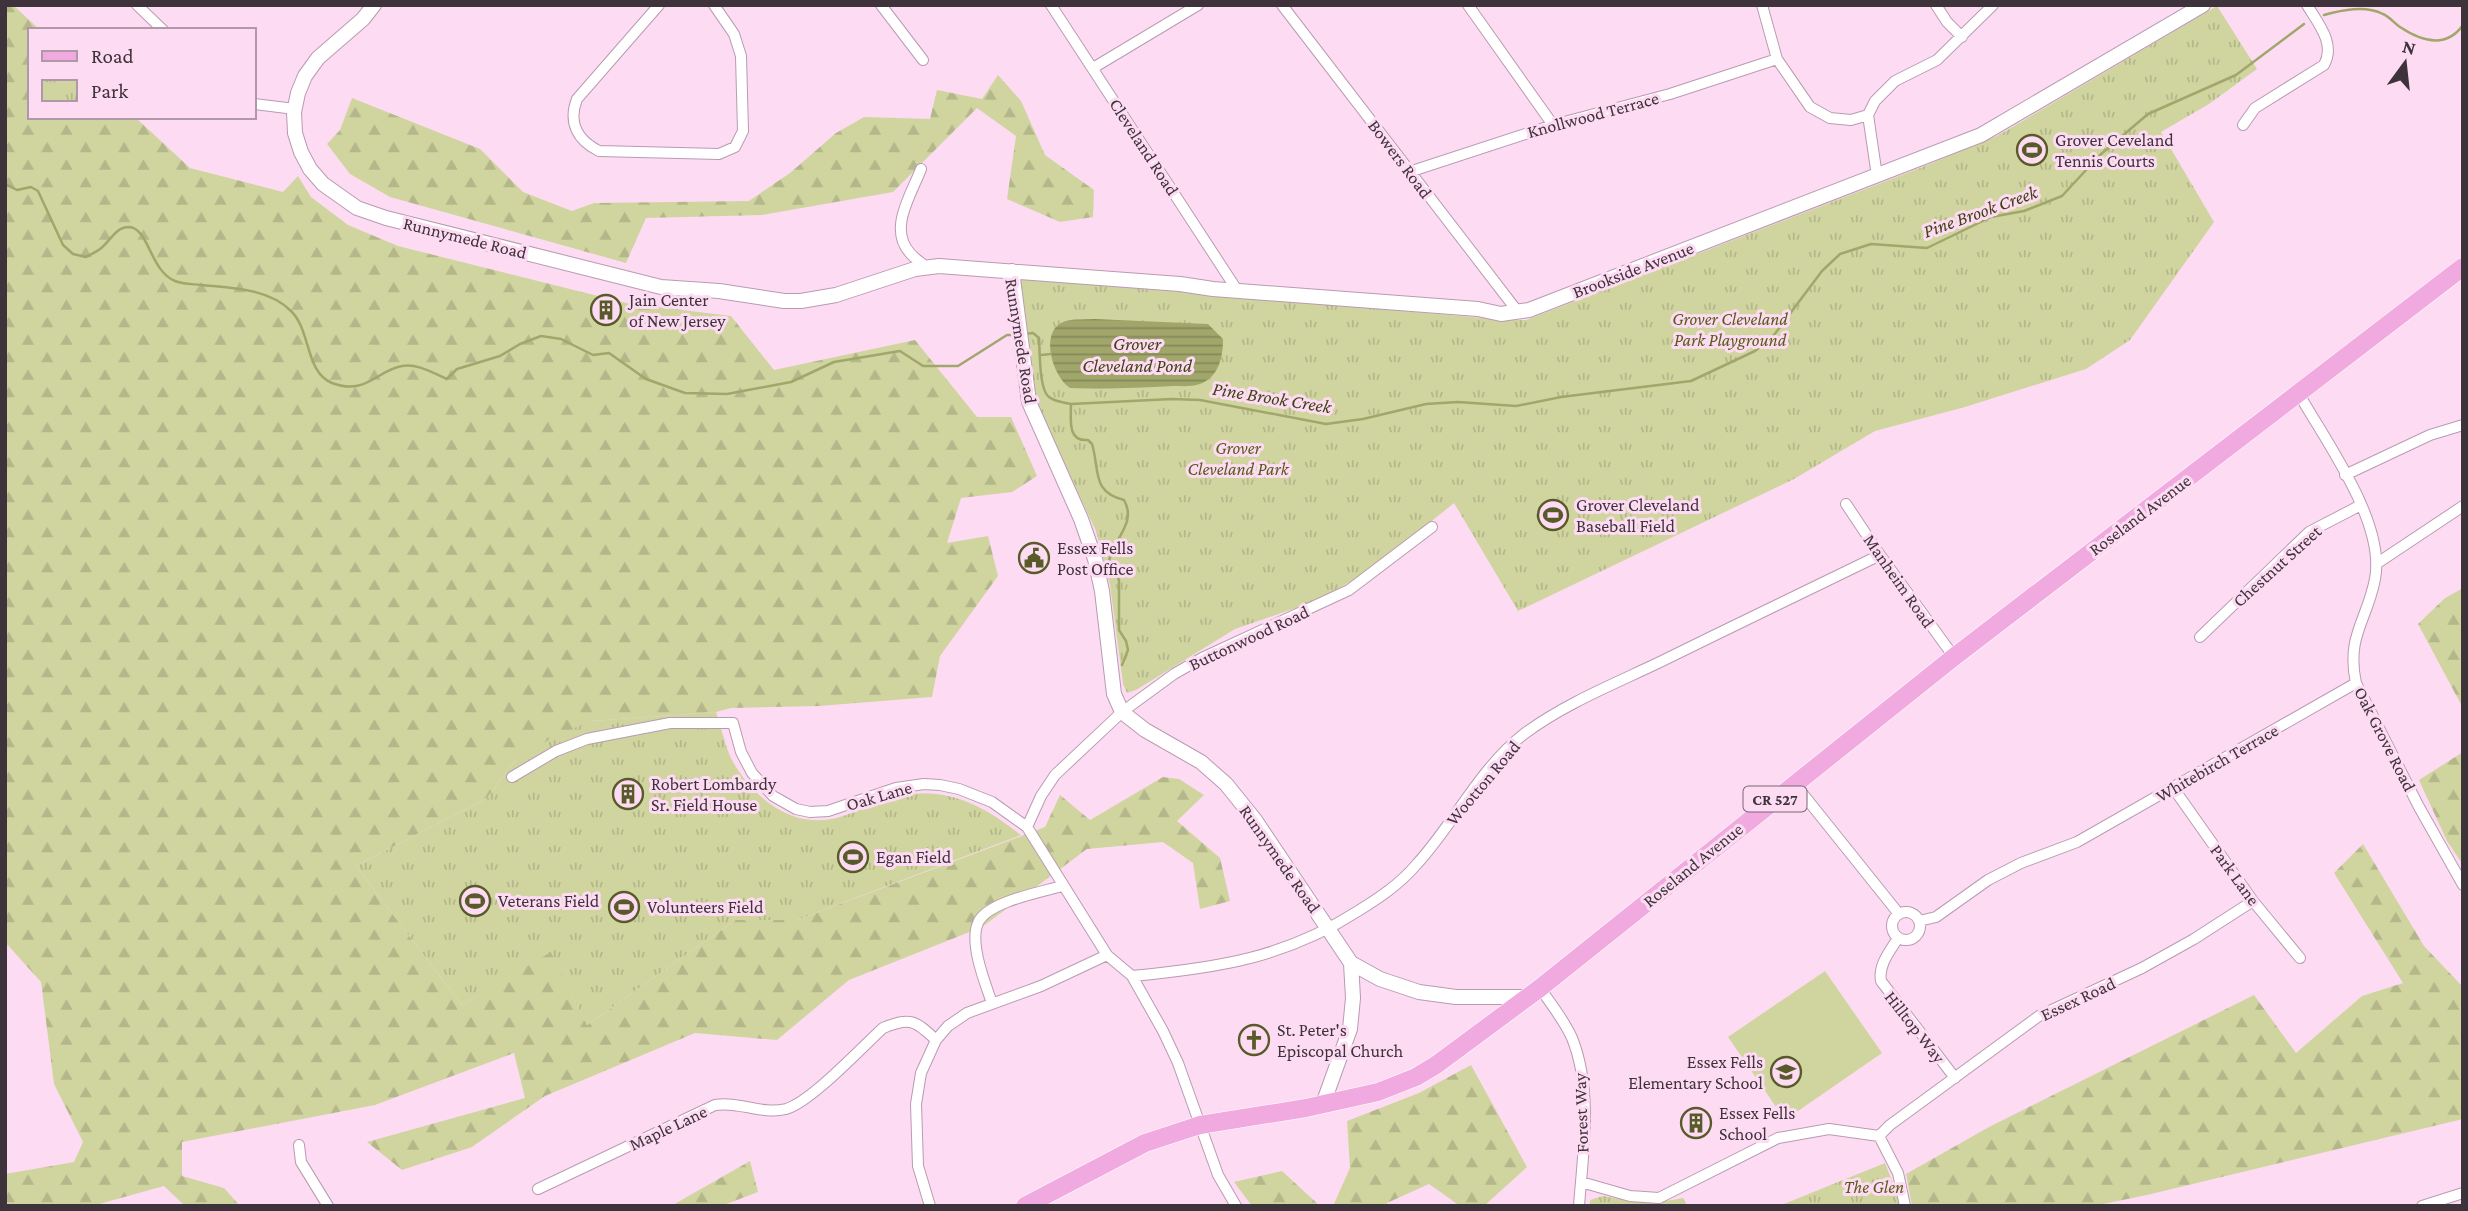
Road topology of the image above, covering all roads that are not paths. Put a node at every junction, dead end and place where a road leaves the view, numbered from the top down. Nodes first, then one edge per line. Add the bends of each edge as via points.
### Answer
1 (137, 5) edge
2 (374, 5) edge
3 (659, 5) edge
4 (714, 5) edge
5 (881, 5) edge
6 (1051, 5) edge
7 (1198, 5) edge
8 (1282, 5) edge
9 (1468, 5) edge
10 (1762, 5) edge
11 (1936, 5) edge
12 (1993, 5) edge
13 (2203, 5) edge
14 (2307, 5) edge
15 (161, 28) edge
16 (1962, 37) junction
17 (1777, 59) junction
18 (923, 60) dead end
19 (1093, 68) junction
20 (256, 104) edge
21 (295, 108) junction
22 (1868, 116) junction
23 (1553, 125) junction
24 (2243, 125) dead end
25 (921, 170) dead end
26 (1409, 172) junction
27 (1877, 176) junction
28 (2463, 267) edge
29 (927, 268) junction
30 (1012, 271) junction
31 (1237, 290) junction
32 (1518, 312) junction
33 (2299, 394) junction
34 (2463, 425) edge
35 (2345, 475) junction
36 (1846, 504) dead end
37 (2361, 505) junction
38 (2463, 506) edge
39 (1432, 527) dead end
40 (1880, 555) junction
41 (2376, 564) junction
42 (2200, 637) dead end
43 (1954, 657) junction
44 (2356, 683) junction
45 (1122, 712) junction
46 (512, 777) dead end
47 (1794, 783) junction
48 (2174, 789) junction
49 (1027, 827) junction
50 (2463, 885) edge
51 (1062, 886) junction
52 (2253, 901) junction
53 (1899, 914) junction
54 (1919, 921) junction
55 (1327, 929) junction
56 (1898, 938) junction
57 (1107, 954) junction
58 (2300, 958) dead end
59 (1352, 964) junction
60 (1132, 976) junction
61 (1533, 993) junction
62 (992, 1003) junction
63 (936, 1040) junction
64 (1955, 1078) junction
65 (1323, 1104) junction
66 (1200, 1125) junction
67 (1879, 1136) junction
68 (299, 1145) dead end
69 (1581, 1182) junction
70 (538, 1189) dead end
71 (2463, 1193) edge
72 (328, 1206) edge
73 (930, 1206) edge
74 (1026, 1206) edge
75 (1236, 1206) edge
76 (1579, 1206) edge
77 (1905, 1206) edge
78 (2422, 1206) edge

1 - 15 street
2 - 21 street, Runnymede Road via 318,58 305,76
3 - 4 street via 577,99 575,128 583,141 599,151 710,154 735,147 743,131 741,56 734,34
5 - 18 street
6 - 19 street, Cleveland Road
7 - 19 street
8 - 26 street, Bowers Road
9 - 23 street
10 - 17 street
11 - 16 street
12 - 16 street
13 - 27 street, Brookside Avenue via 1981,135
14 - 24 street via 2326,36 2327,61 2255,108
16 - 22 street via 1929,65 1895,80
17 - 22 street via 1810,107 1830,118
17 - 23 street, Knollwood Terrace
19 - 31 street, Cleveland Road
20 - 21 street
21 - 29 street, Runnymede Road via 301,152 323,184 357,208 419,228 661,287 784,301 836,295
22 - 27 street
23 - 26 street, Knollwood Terrace
25 - 29 street via 899,228 909,253
26 - 32 street, Bowers Road
27 - 32 street, Brookside Avenue
28 - 33 main road, Roseland Avenue / CR 527
29 - 30 street, Runnymede Road
30 - 31 street, Brookside Avenue
30 - 45 street, Runnymede Road via 1032,413 1081,519 1099,574 1114,694
31 - 32 street, Brookside Avenue
33 - 35 street, Oak Grove Road
33 - 43 main road, Roseland Avenue / CR 527
34 - 35 street via 2430,435
35 - 37 street, Oak Grove Road
36 - 40 street, Manheim Road
37 - 41 street, Oak Grove Road via 2373,537
37 - 42 street, Chestnut Street via 2309,532
38 - 41 street
39 - 45 street, Buttonwood Road via 1349,590 1202,658
40 - 43 street, Manheim Road
40 - 55 street, Wootton Road via 1602,690 1523,735 1392,889
41 - 44 street, Oak Grove Road via 2353,647
43 - 47 main road, Roseland Avenue / CR 527
44 - 48 street, Whitebirch Terrace
44 - 50 street, Oak Grove Road
45 - 49 street, Buttonwood Road via 1055,775
45 - 55 street, Runnymede Road via 1226,783
46 - 49 street, Oak Lane via 587,739 670,723 733,723 752,773 773,796 796,808 828,811 896,788 940,785 992,802
47 - 53 street
47 - 61 main road, Roseland Avenue / CR 527
48 - 52 street, Park Lane
48 - 54 street, Whitebirch Terrace via 2077,842 1999,874 1936,917
49 - 51 street, Oak Lane
51 - 57 street, Oak Lane
51 - 62 street via 995,907 977,924 979,962
52 - 58 street, Park Lane
52 - 64 street, Essex Road via 2142,968 2039,1016
53 - 54 street via 1911,913
53 - 56 street via 1892,929
54 - 56 street via 1915,937
55 - 59 street, Runnymede Road
55 - 60 street, Wootton Road via 1269,954 1187,971
56 - 64 street, Hilltop Way via 1880,970 1881,981
57 - 60 street, Oak Lane
57 - 62 street via 1041,986
59 - 61 street, Runnymede Road via 1419,992 1456,997
59 - 65 street via 1350,1029
60 - 66 street, Oak Lane via 1178,1063
61 - 65 main road, Roseland Avenue / CR 527 via 1416,1077 1378,1092
61 - 69 street, Forest Way via 1566,1026 1579,1063 1584,1099
62 - 63 street via 967,1013
63 - 70 street, Maple Lane via 919,1024 905,1020 883,1028 804,1100 785,1109 715,1105
63 - 73 street via 921,1073 916,1104 918,1166
64 - 67 street, Essex Road
65 - 66 main road, Roseland Avenue / CR 527
66 - 74 main road, Roseland Avenue / CR 527 via 1145,1143
66 - 75 street, Oak Lane via 1218,1175
67 - 69 street via 1829,1129 1778,1138 1659,1198 1630,1196
67 - 77 street via 1898,1173
68 - 72 street via 302,1162
69 - 76 street, Forest Way
71 - 78 street

